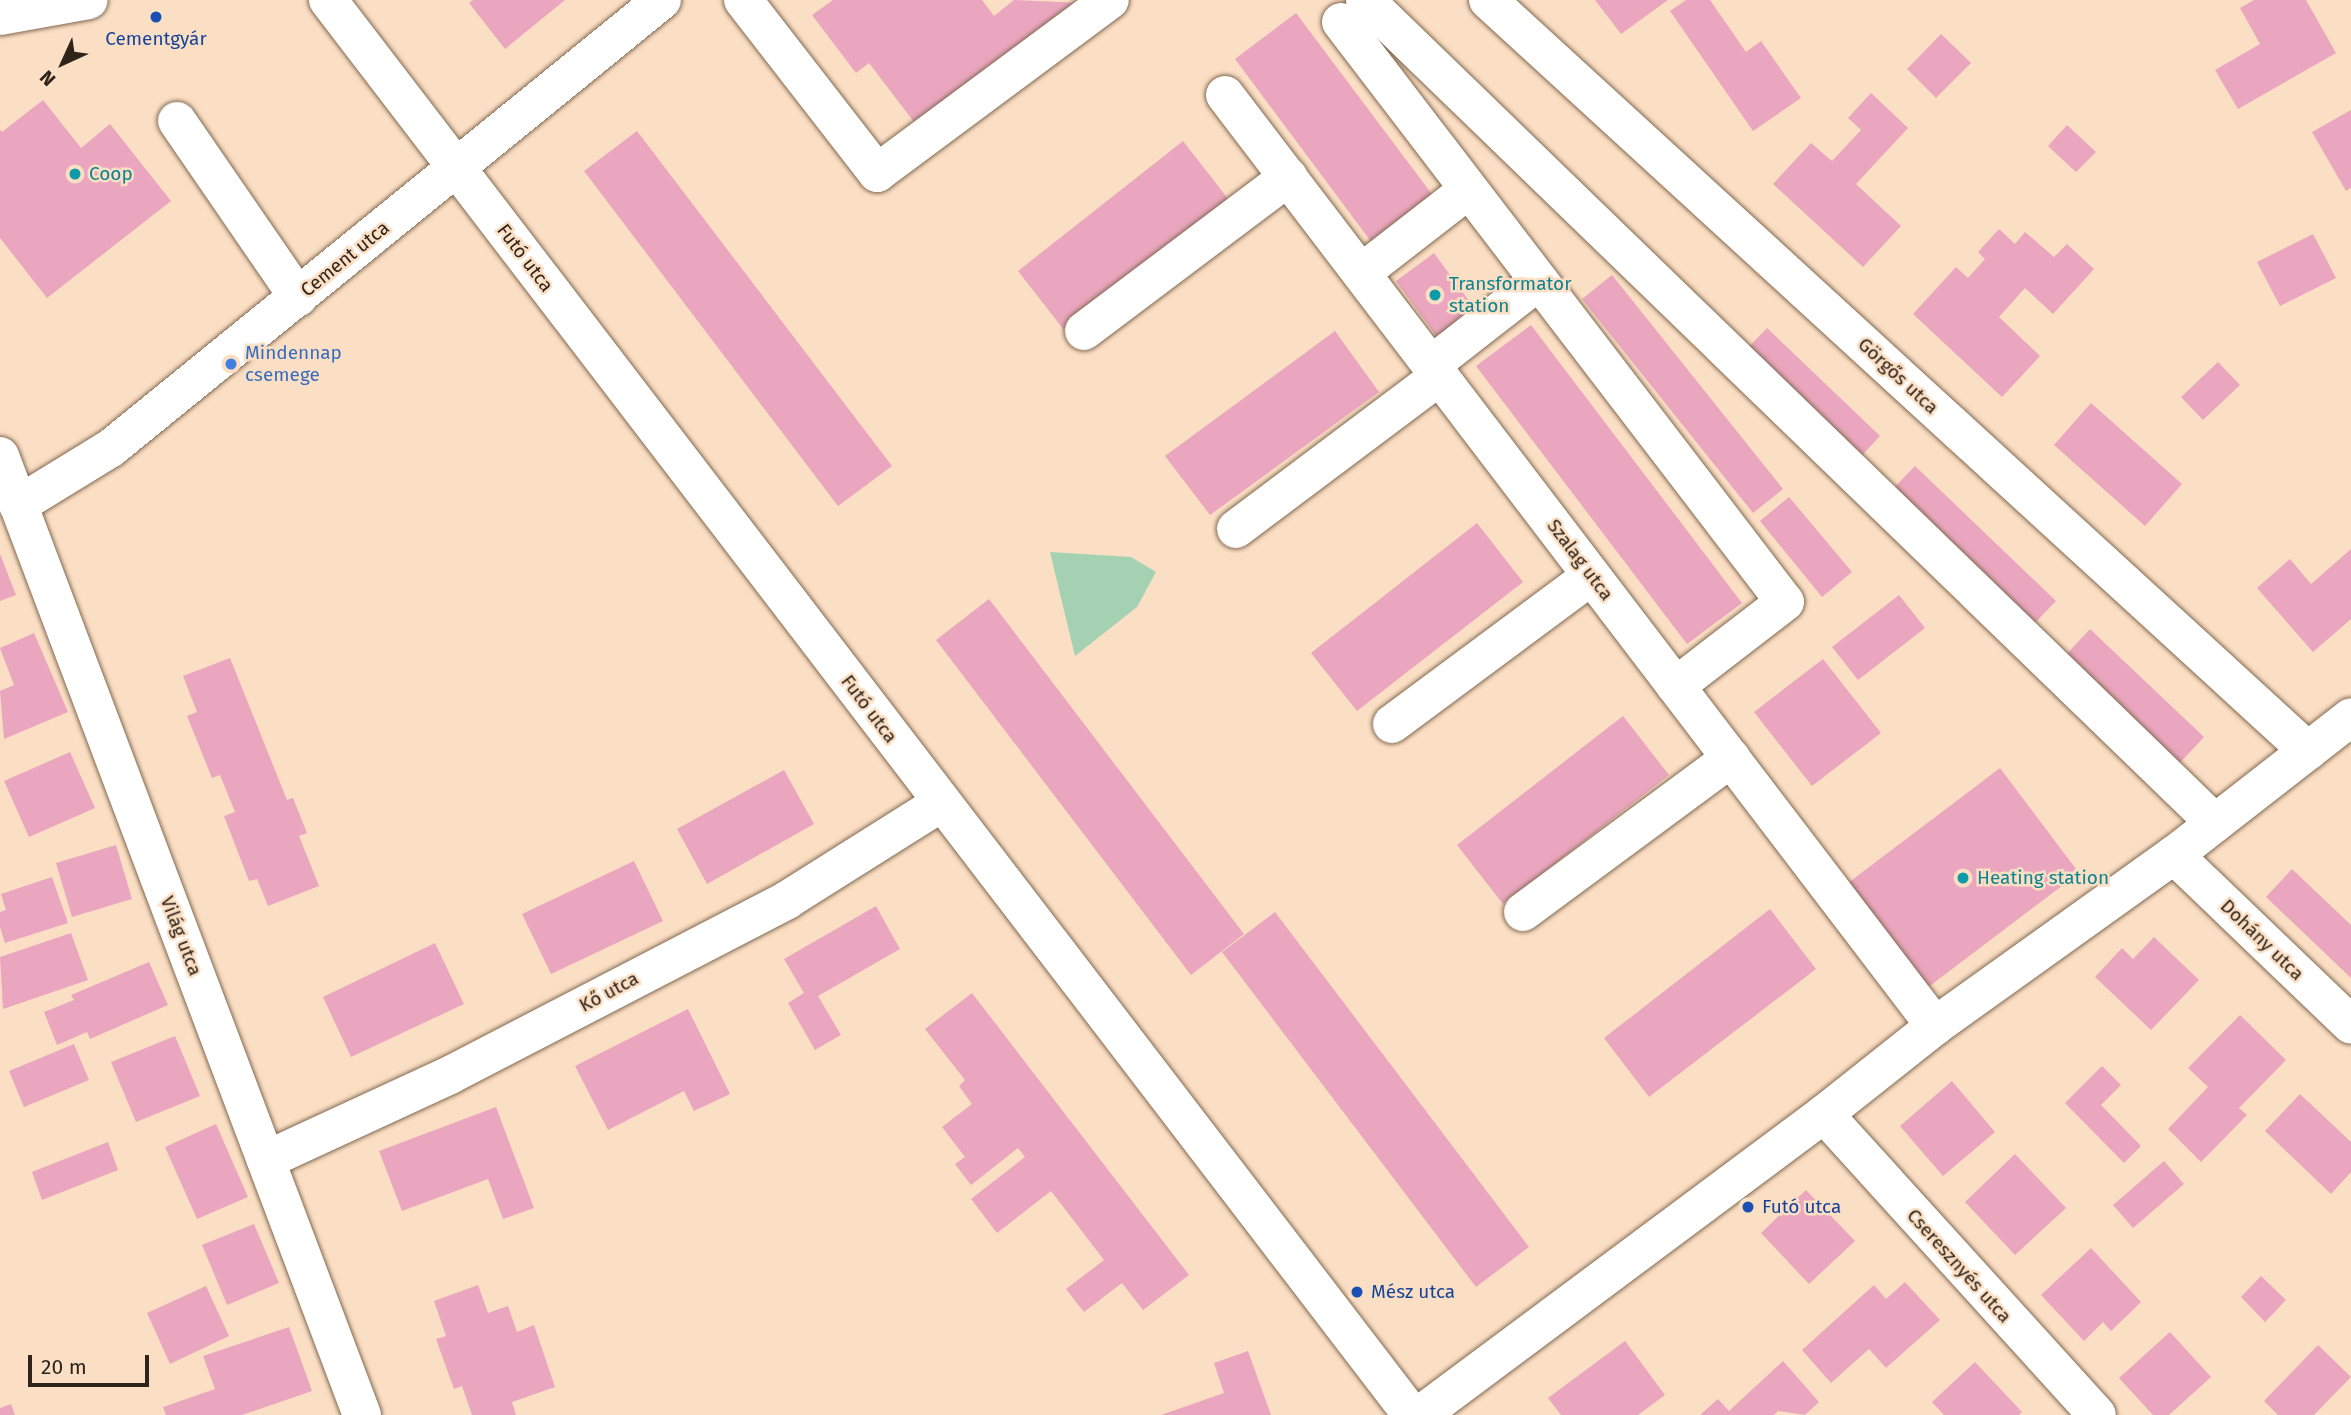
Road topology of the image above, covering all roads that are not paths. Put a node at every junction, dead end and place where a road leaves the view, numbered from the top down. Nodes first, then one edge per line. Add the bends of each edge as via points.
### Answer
1 (89, 0) edge
2 (328, 0) edge
3 (662, 0) edge
4 (743, 0) edge
5 (1110, 0) edge
6 (1489, 0) edge
7 (1353, 11) edge
8 (0, 16) edge
9 (1225, 95) dead end
10 (177, 121) dead end
11 (457, 168) junction
12 (1288, 177) junction
13 (1468, 190) junction
14 (1361, 273) junction
15 (1539, 281) junction
16 (298, 297) junction
17 (1084, 331) dead end
18 (1435, 371) junction
19 (0, 456) edge
20 (18, 505) junction
21 (1236, 529) dead end
22 (1591, 576) junction
23 (1676, 686) junction
24 (2351, 717) edge
25 (1392, 724) dead end
26 (2308, 751) junction
27 (1731, 758) junction
28 (941, 803) junction
29 (2216, 823) junction
30 (2174, 855) junction
31 (1523, 912) dead end
32 (2351, 1025) edge
33 (1935, 1026) junction
34 (1824, 1114) junction
35 (266, 1160) junction
36 (362, 1415) edge
37 (1412, 1415) edge
38 (1420, 1415) edge
39 (2097, 1415) edge

1 - 8 street
2 - 11 street, Futó utca
3 - 11 street, Cement utca
4 - 5 street via 877,173
6 - 26 street, Görgős utca
7 - 13 street
7 - 29 street
9 - 12 street, Szalag utca
10 - 16 street
11 - 16 street, Cement utca
11 - 28 street, Futó utca
12 - 14 street, Szalag utca
12 - 17 street
13 - 14 street
13 - 15 street
14 - 18 street, Szalag utca
15 - 18 street
15 - 23 street via 1785,602
16 - 20 street, Cement utca via 111,448
18 - 21 street
18 - 22 street, Szalag utca
19 - 20 street, Világ utca
20 - 35 street, Világ utca
22 - 23 street, Szalag utca
22 - 25 street
23 - 27 street, Szalag utca
24 - 26 street
26 - 29 street
27 - 31 street
27 - 33 street, Szalag utca
28 - 35 street, Kő utca via 788,900 450,1075
28 - 37 street, Futó utca
29 - 30 street
30 - 32 street, Dohány utca
30 - 33 street
33 - 34 street
34 - 38 street
34 - 39 street, Cseresznyés utca
35 - 36 street, Világ utca

